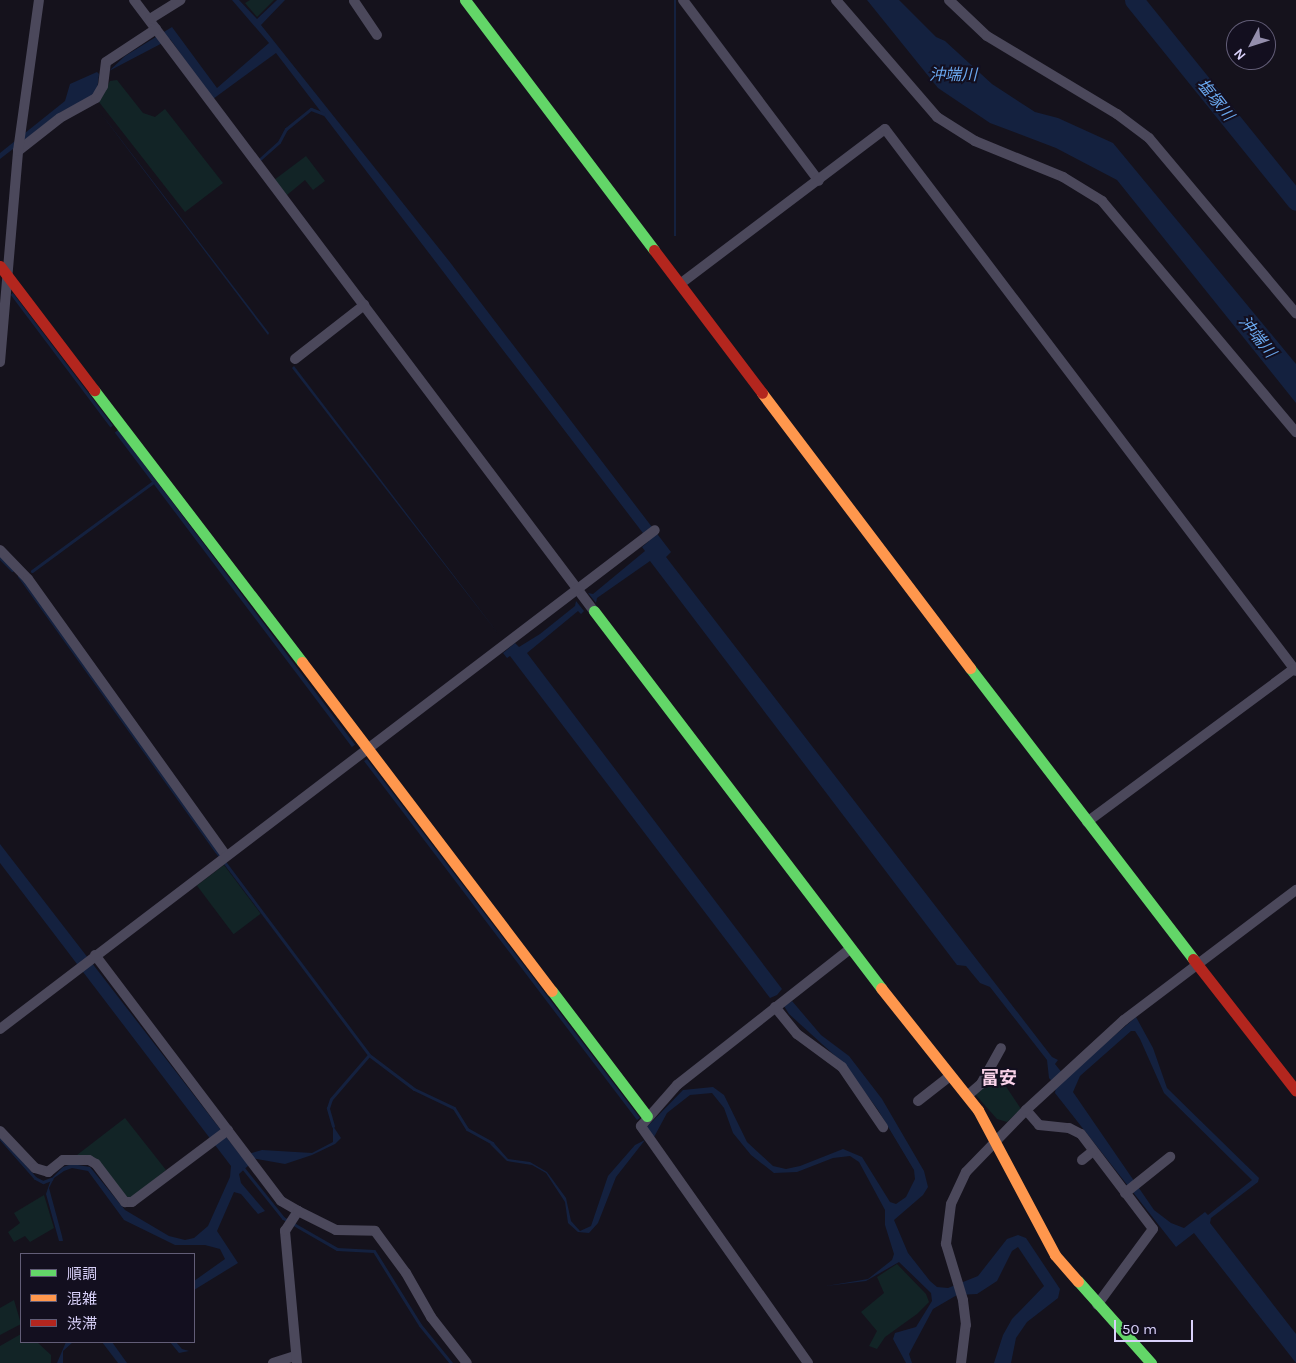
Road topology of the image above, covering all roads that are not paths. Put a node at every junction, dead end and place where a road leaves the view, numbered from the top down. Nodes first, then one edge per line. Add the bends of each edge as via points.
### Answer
1 (39, 0) edge
2 (134, 0) edge
3 (180, 0) edge
4 (353, 0) edge
5 (465, 0) edge
6 (683, 0) edge
7 (836, 0) edge
8 (949, 0) edge
9 (150, 20) junction
10 (156, 29) junction
11 (377, 34) dead end
12 (18, 151) junction
13 (819, 181) junction
14 (0, 266) edge
15 (7, 275) junction
16 (680, 284) junction
17 (364, 305) junction
18 (1296, 313) edge
19 (295, 359) dead end
20 (0, 362) edge
21 (1296, 432) edge
22 (655, 530) dead end
23 (0, 550) edge
24 (579, 592) junction
25 (594, 610) joint
26 (1295, 670) edge
27 (366, 747) junction
28 (1087, 822) junction
29 (225, 854) junction
30 (1296, 890) edge
31 (850, 949) junction
32 (95, 955) junction
33 (1198, 966) junction
34 (776, 1006) junction
35 (0, 1029) edge
36 (1001, 1048) dead end
37 (950, 1076) junction
38 (1296, 1091) edge
39 (967, 1096) junction
40 (918, 1101) dead end
41 (1026, 1110) junction
42 (647, 1116) junction
43 (883, 1127) dead end
44 (228, 1130) junction
45 (0, 1131) edge
46 (996, 1139) junction
47 (1093, 1151) junction
48 (1170, 1157) dead end
49 (1082, 1160) dead end
50 (1126, 1193) junction
51 (298, 1211) junction
52 (1097, 1305) junction
53 (296, 1360) edge
54 (273, 1363) edge
55 (467, 1363) edge
56 (808, 1363) edge
57 (961, 1363) edge
58 (1151, 1363) edge

1 - 12 street
2 - 9 street
3 - 9 street
4 - 11 street
5 - 16 street
6 - 13 street
7 - 21 street via 937,117 975,141 1063,177 1102,202
8 - 18 street via 995,41 1144,133
9 - 10 street
10 - 12 street via 106,62 103,86 96,98 60,118
10 - 17 street
12 - 15 street
13 - 16 street
13 - 26 street via 885,129
14 - 15 street
15 - 20 street
15 - 27 street
16 - 28 street
17 - 19 street
17 - 24 street
22 - 24 street
23 - 29 street via 28,579
24 - 25 street
24 - 27 street
25 - 31 street
26 - 28 street
27 - 29 street
27 - 42 street
28 - 33 street
29 - 32 street
30 - 33 street
31 - 34 street
31 - 37 street
32 - 35 street
32 - 44 street
33 - 38 street
33 - 41 street via 1124,1020
34 - 42 street via 677,1085
34 - 43 street via 797,1034 842,1067
36 - 39 street via 981,1084
37 - 39 street
37 - 40 street
39 - 46 street
41 - 46 street
41 - 47 street via 1039,1125 1069,1128 1081,1134
42 - 56 street via 641,1126
44 - 45 street via 132,1202 125,1202 96,1164 89,1160 63,1160 48,1172 35,1168
44 - 51 street via 281,1201
46 - 52 street via 1044,1237
46 - 57 street via 966,1172 951,1204 946,1244 963,1300 966,1325
47 - 49 street
47 - 50 street
48 - 50 street
50 - 52 street via 1153,1229
51 - 53 street via 285,1230
51 - 55 street via 336,1230 375,1231 406,1273 431,1317
52 - 58 street
53 - 54 street

